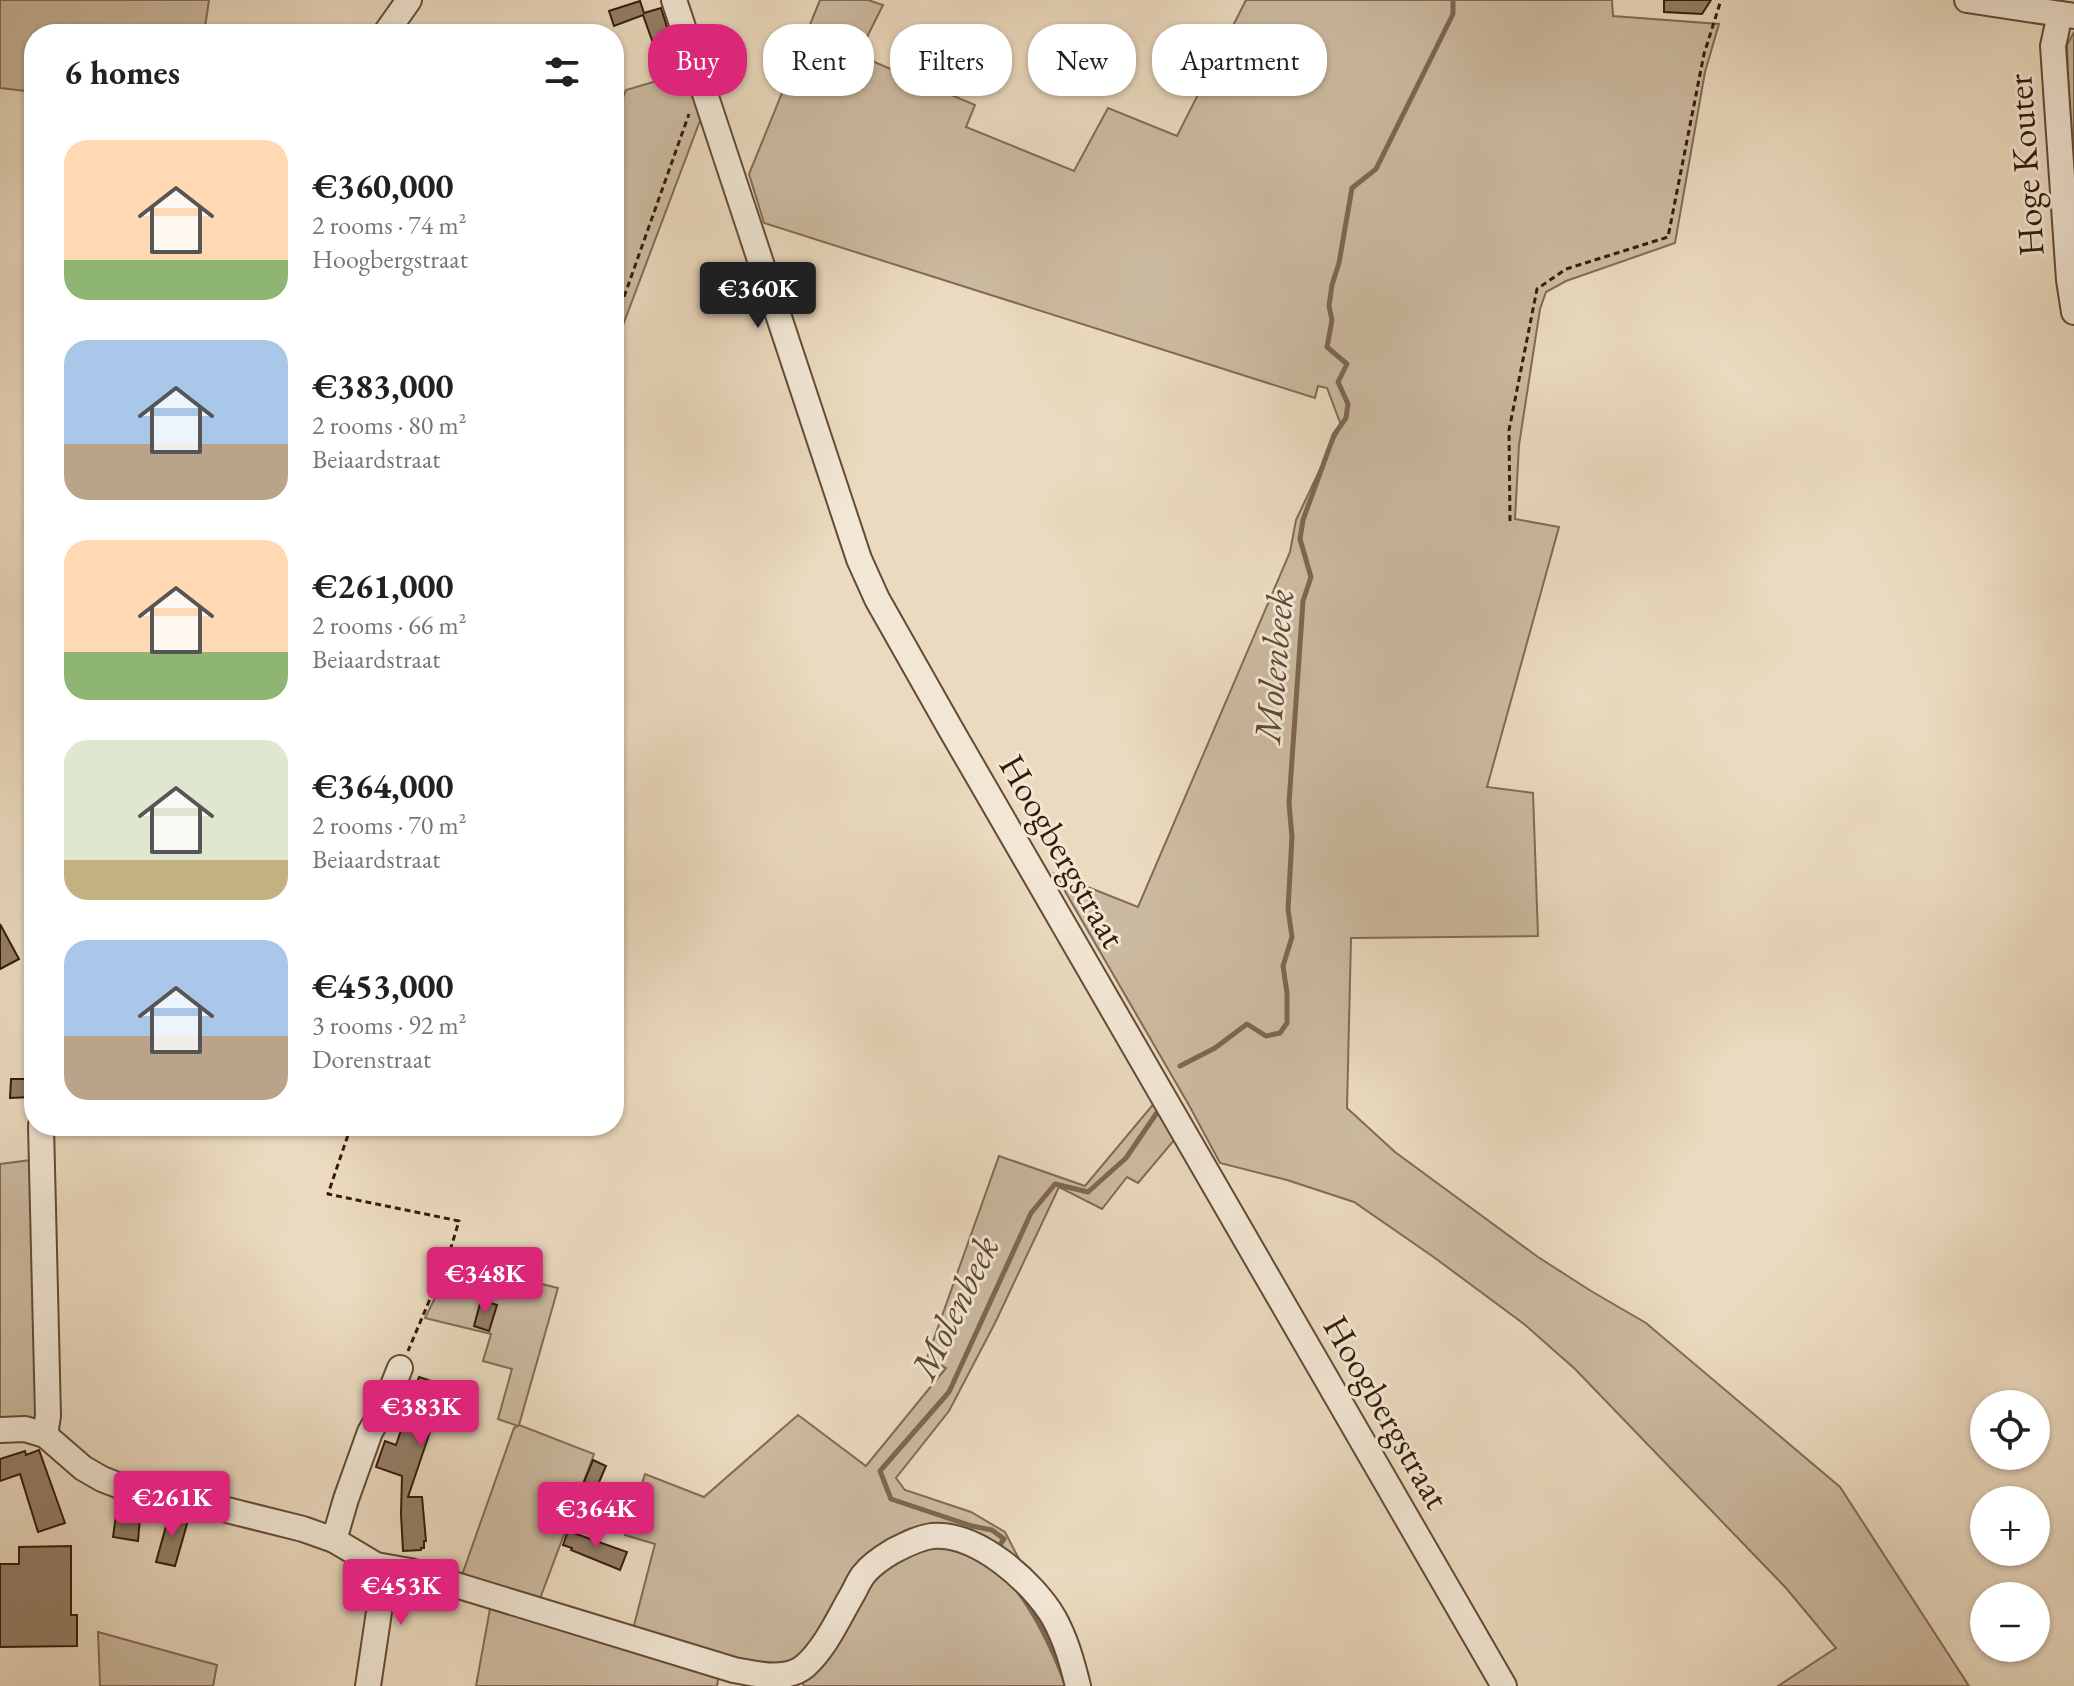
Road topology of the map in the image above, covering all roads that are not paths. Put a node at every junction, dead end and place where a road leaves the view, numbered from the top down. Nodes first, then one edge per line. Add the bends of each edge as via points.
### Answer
1 (409, 0) edge
2 (674, 0) edge
3 (1967, 0) edge
4 (2067, 15) edge
5 (392, 24) edge
6 (2074, 312) edge
7 (41, 1136) edge
8 (400, 1368) road end
9 (0, 1430) edge
10 (45, 1435) junction
11 (334, 1540) junction
12 (376, 1565) junction
13 (368, 1686) edge
14 (1078, 1686) edge
15 (1504, 1686) edge

1 - 5 street
2 - 15 street, Hoogbergstraat via 826,463 877,599
3 - 4 street
4 - 6 street, Hoge Kouter via 2053,46
7 - 10 street
8 - 11 street via 370,1432
9 - 10 street
10 - 11 street via 83,1468 120,1486
11 - 12 street
12 - 13 street via 379,1612
12 - 14 street via 734,1670 781,1675 803,1668 823,1645 864,1574 883,1557 934,1536 964,1541 1014,1571 1052,1615 1068,1645

